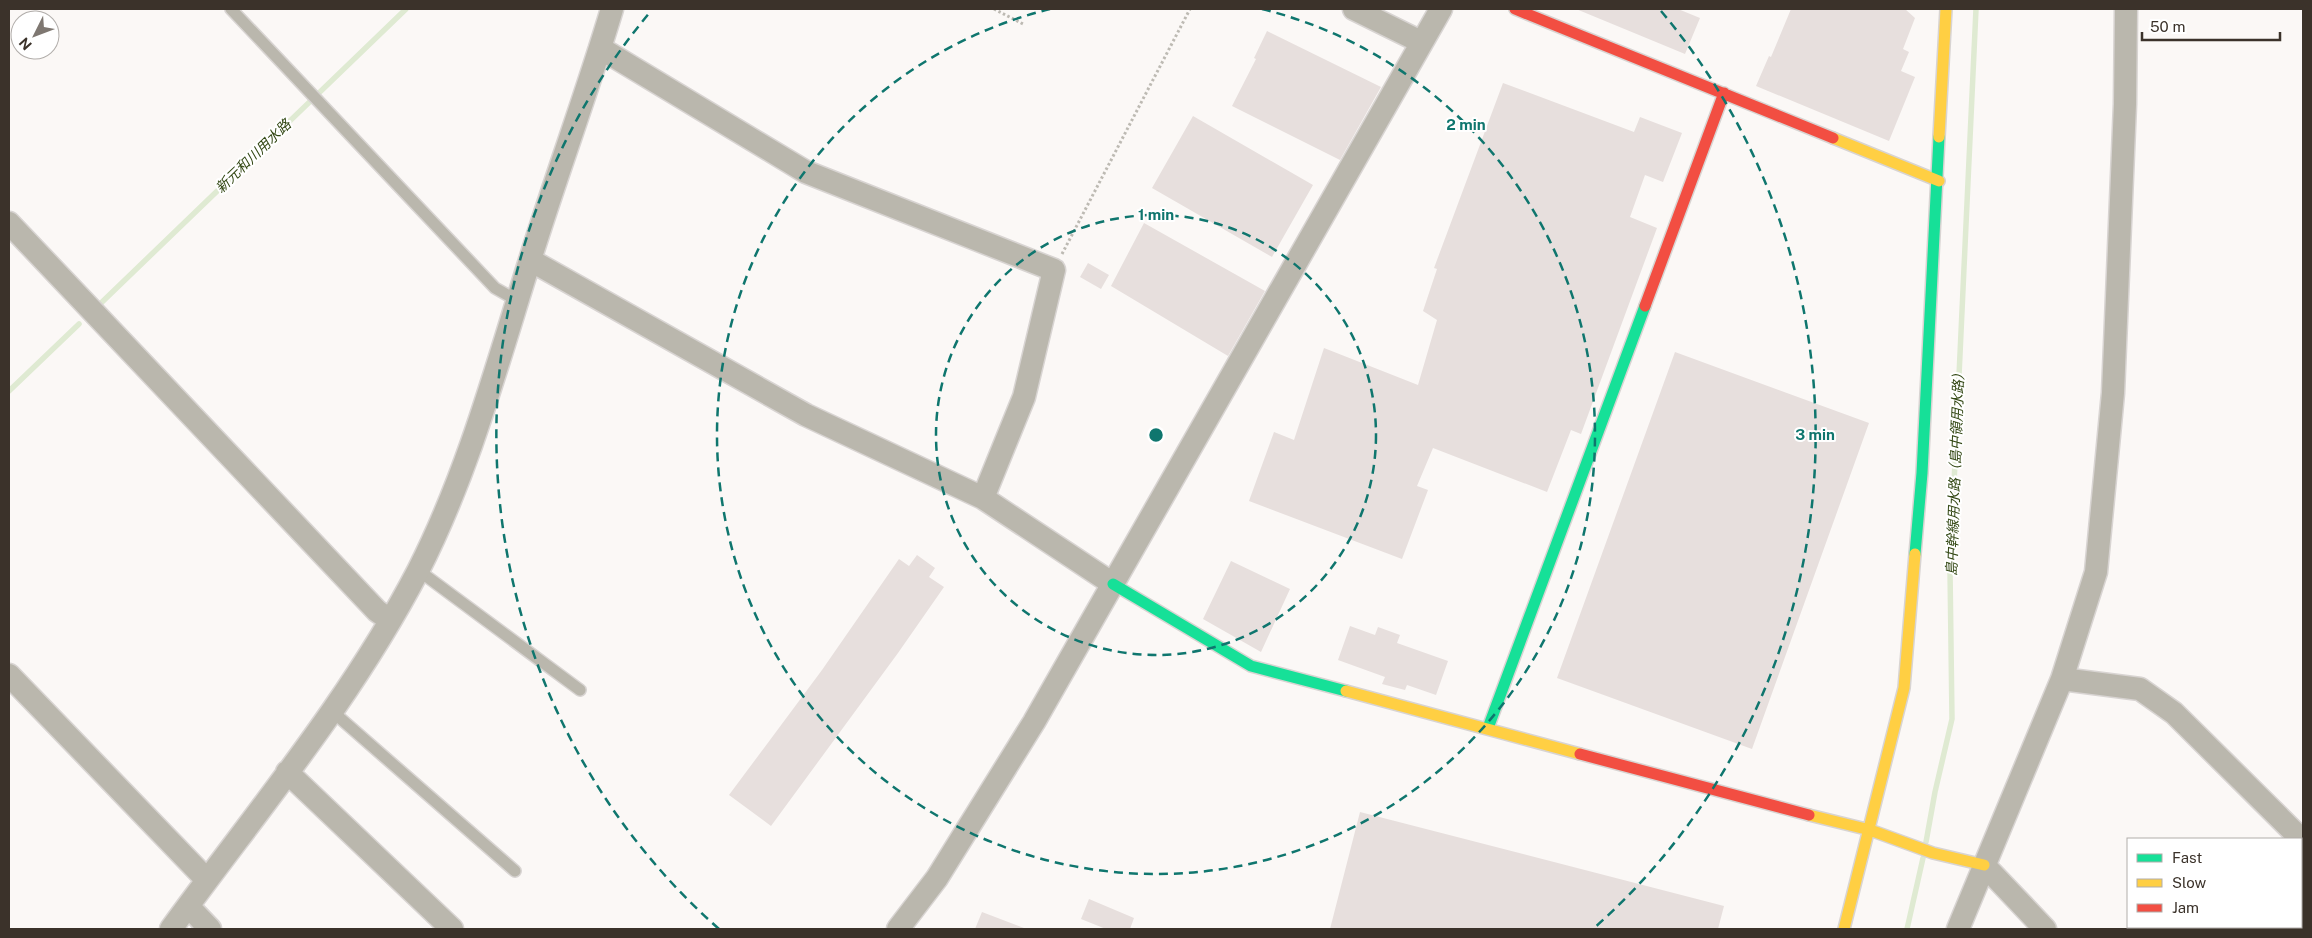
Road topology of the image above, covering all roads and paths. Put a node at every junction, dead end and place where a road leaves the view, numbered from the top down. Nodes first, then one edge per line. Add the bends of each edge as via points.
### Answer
1 (231, 9) edge
2 (612, 9) edge
3 (994, 9) edge
4 (1190, 9) edge
5 (1354, 9) edge
6 (1441, 9) edge
7 (1515, 9) edge
8 (1946, 9) edge
9 (2126, 9) edge
10 (1025, 24) dead end
11 (1421, 42) junction
12 (600, 48) junction
13 (1724, 93) junction
14 (1939, 181) junction
15 (9, 224) edge
16 (530, 260) junction
17 (1054, 270) junction
18 (518, 301) junction
19 (983, 498) junction
20 (418, 570) junction
21 (1113, 584) junction
22 (390, 620) junction
23 (9, 675) edge
24 (2062, 679) junction
25 (580, 690) dead end
26 (332, 712) junction
27 (1488, 728) junction
28 (287, 772) junction
29 (1870, 830) junction
30 (2300, 838) edge
31 (1984, 865) junction
32 (515, 870) dead end
33 (207, 880) junction
34 (188, 906) junction
35 (171, 929) edge
36 (210, 929) edge
37 (452, 929) edge
38 (898, 929) edge
39 (1844, 929) edge
40 (1958, 929) edge
41 (2045, 929) edge

1 - 18 lane via 495,288
2 - 12 street
3 - 10 path
4 - 17 path
5 - 11 street
6 - 11 street
7 - 13 street
8 - 14 street
9 - 24 street via 2125,104 2111,413 2096,572
11 - 21 street
12 - 16 street
12 - 17 street via 806,172
13 - 14 street
13 - 27 street
14 - 29 street via 1922,473 1904,688
15 - 22 street via 377,611
16 - 18 street
16 - 19 street via 806,415
17 - 19 street via 1024,397
18 - 20 street via 453,493
19 - 21 street
20 - 22 street
20 - 25 lane
21 - 27 street via 1251,666
21 - 38 street via 1034,722 938,878
22 - 26 street
23 - 33 street
24 - 30 street via 2140,689 2174,713
24 - 31 street
26 - 28 street
26 - 32 lane
27 - 29 street
28 - 33 street
28 - 37 street
29 - 31 street via 1933,854
29 - 39 street
31 - 40 street
31 - 41 street
33 - 34 street
34 - 35 street
34 - 36 street

